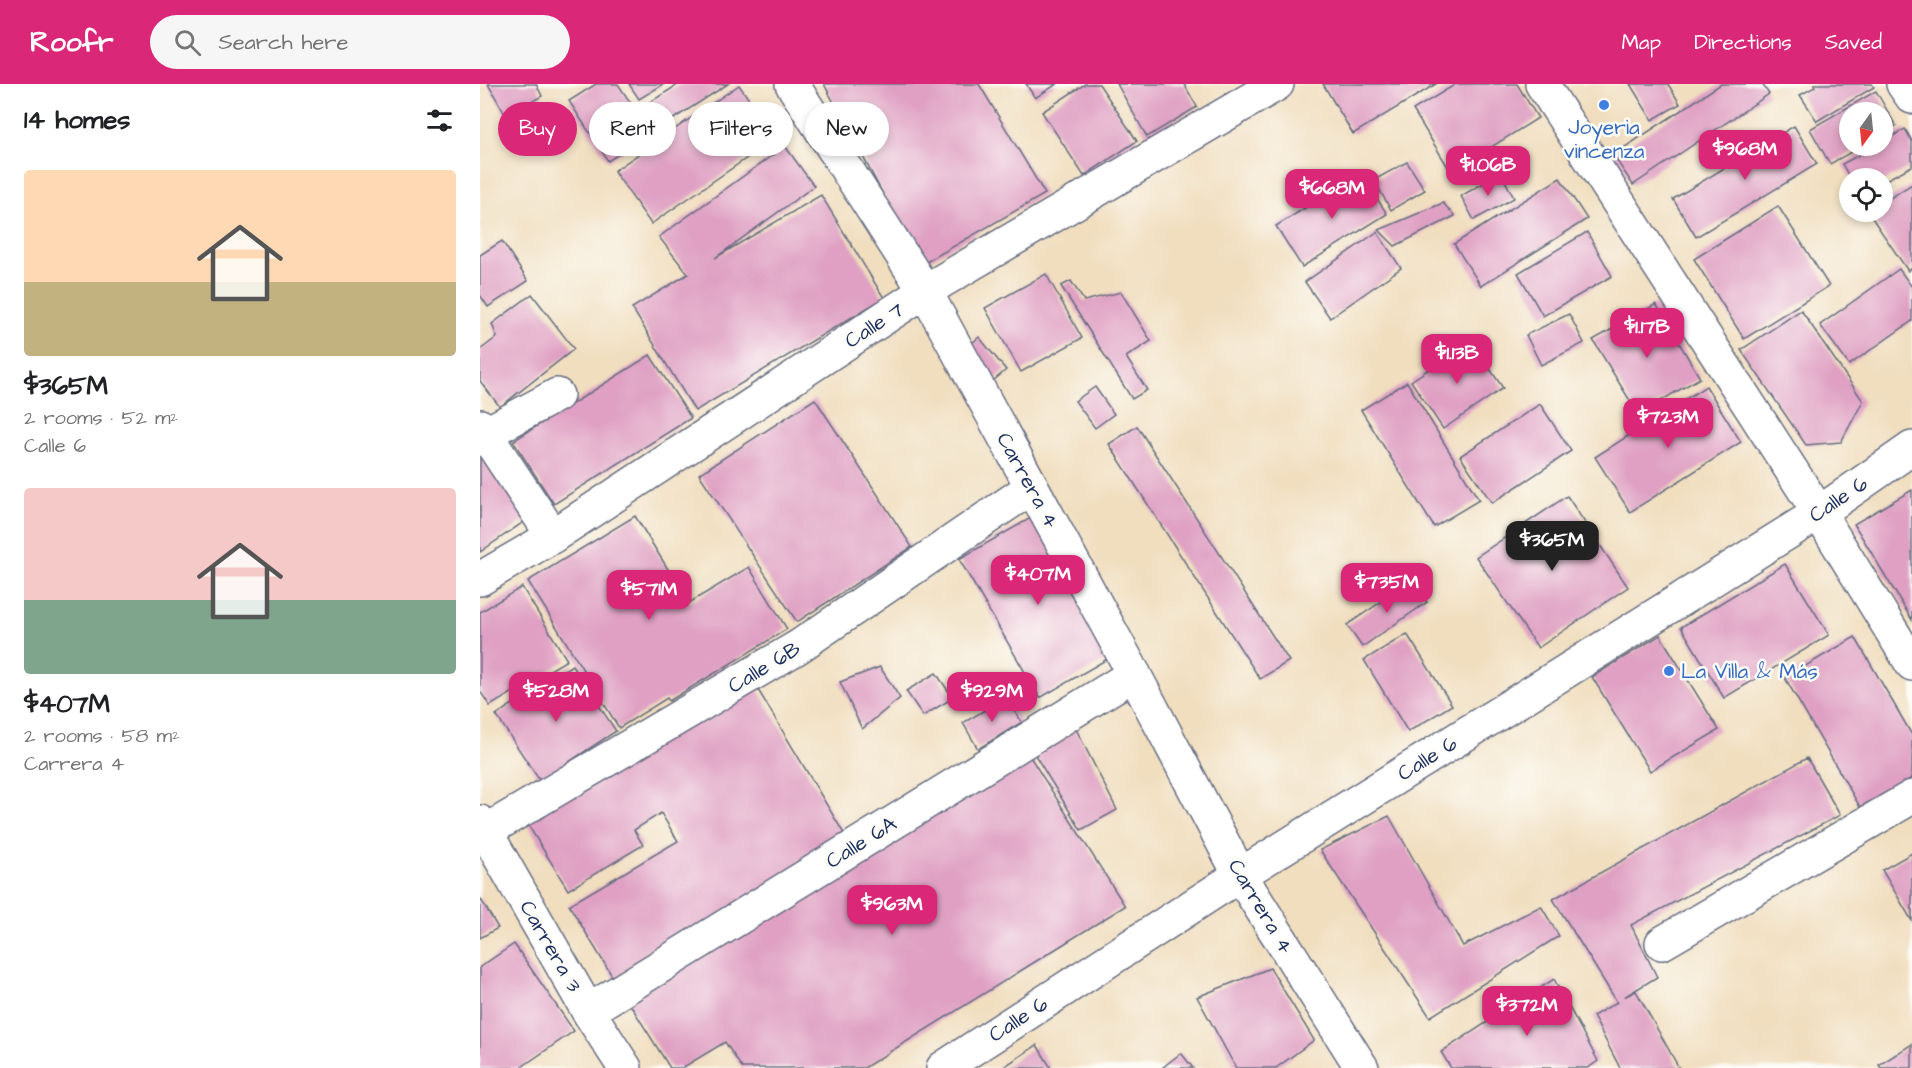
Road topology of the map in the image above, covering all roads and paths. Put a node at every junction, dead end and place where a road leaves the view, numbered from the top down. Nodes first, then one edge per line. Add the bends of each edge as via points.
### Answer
1 (792, 84) edge
2 (1277, 84) edge
3 (1542, 84) edge
4 (1904, 84) edge
5 (1912, 97) edge
6 (925, 291) junction
7 (557, 395) dead end
8 (483, 430) edge
9 (1912, 448) edge
10 (1032, 487) junction
11 (1819, 513) junction
12 (553, 536) junction
13 (480, 579) edge
14 (1912, 664) edge
15 (1134, 674) junction
16 (1912, 797) edge
17 (483, 827) edge
18 (1240, 875) junction
19 (1662, 943) dead end
20 (588, 1011) junction
21 (625, 1068) edge
22 (943, 1068) edge
23 (1362, 1068) edge

1 - 6 street, Carrera 4
2 - 6 street, Calle 7
3 - 11 street
4 - 5 street
6 - 10 street, Carrera 4
6 - 12 street, Calle 7
7 - 8 street
8 - 12 street
9 - 11 street, Calle 6
10 - 15 street, Carrera 4
10 - 17 street, Calle 6B via 798,647
11 - 14 street
11 - 18 street, Calle 6
12 - 13 street, Calle 7
15 - 18 street, Carrera 4
15 - 20 street, Calle 6A
16 - 19 street
17 - 20 street, Carrera 3
18 - 22 street, Calle 6
18 - 23 street, Carrera 4
20 - 21 street, Carrera 3

